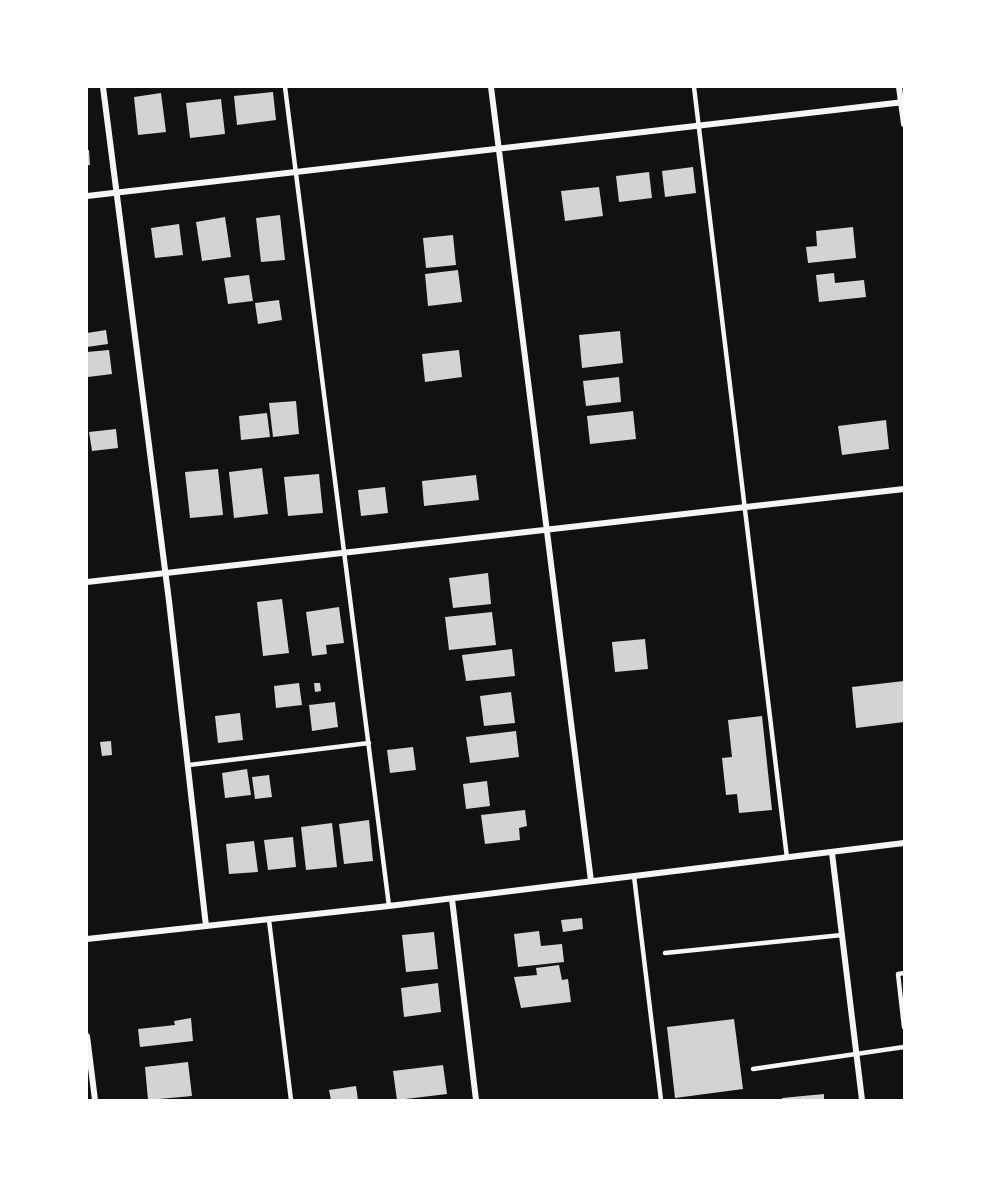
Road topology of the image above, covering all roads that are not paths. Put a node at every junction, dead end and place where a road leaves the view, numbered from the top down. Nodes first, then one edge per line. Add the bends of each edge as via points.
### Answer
1 (103, 87) edge
2 (285, 87) edge
3 (491, 87) edge
4 (694, 87) edge
5 (899, 87) edge
6 (902, 102) edge
7 (904, 124) edge
8 (699, 126) junction
9 (498, 147) junction
10 (296, 172) junction
11 (117, 193) junction
12 (87, 196) edge
13 (904, 489) edge
14 (746, 507) junction
15 (547, 529) junction
16 (345, 553) junction
17 (166, 572) junction
18 (87, 582) edge
19 (369, 743) junction
20 (189, 765) junction
21 (904, 843) edge
22 (832, 853) junction
23 (787, 858) junction
24 (634, 876) junction
25 (591, 881) junction
26 (452, 899) junction
27 (389, 906) junction
28 (269, 920) junction
29 (206, 926) junction
30 (842, 935) junction
31 (87, 939) edge
32 (665, 953) dead end
33 (904, 974) edge
34 (904, 1028) edge
35 (87, 1036) edge
36 (904, 1047) edge
37 (856, 1055) junction
38 (753, 1069) dead end
39 (95, 1100) edge
40 (291, 1100) edge
41 (476, 1100) edge
42 (662, 1100) edge
43 (862, 1100) edge

1 - 11 street
2 - 10 lane
3 - 9 street
4 - 8 lane
5 - 6 street
6 - 7 street
6 - 8 street
8 - 9 street
8 - 14 lane
9 - 10 street
9 - 15 street
10 - 11 street
10 - 16 lane
11 - 12 street
11 - 17 street
13 - 14 street
14 - 15 street
14 - 23 lane
15 - 16 street
15 - 25 street
16 - 17 street
16 - 19 lane
17 - 18 street
17 - 20 street
19 - 20 lane
19 - 27 lane
20 - 29 street
21 - 22 street
22 - 23 street
22 - 30 street
23 - 24 street
24 - 25 street
24 - 42 lane
25 - 26 street
26 - 27 street
26 - 41 street
27 - 28 street
28 - 29 street
28 - 40 lane
29 - 31 street
30 - 32 lane
30 - 37 street
33 - 34 lane via 898,974
35 - 39 street
36 - 37 lane
37 - 38 lane
37 - 43 street

